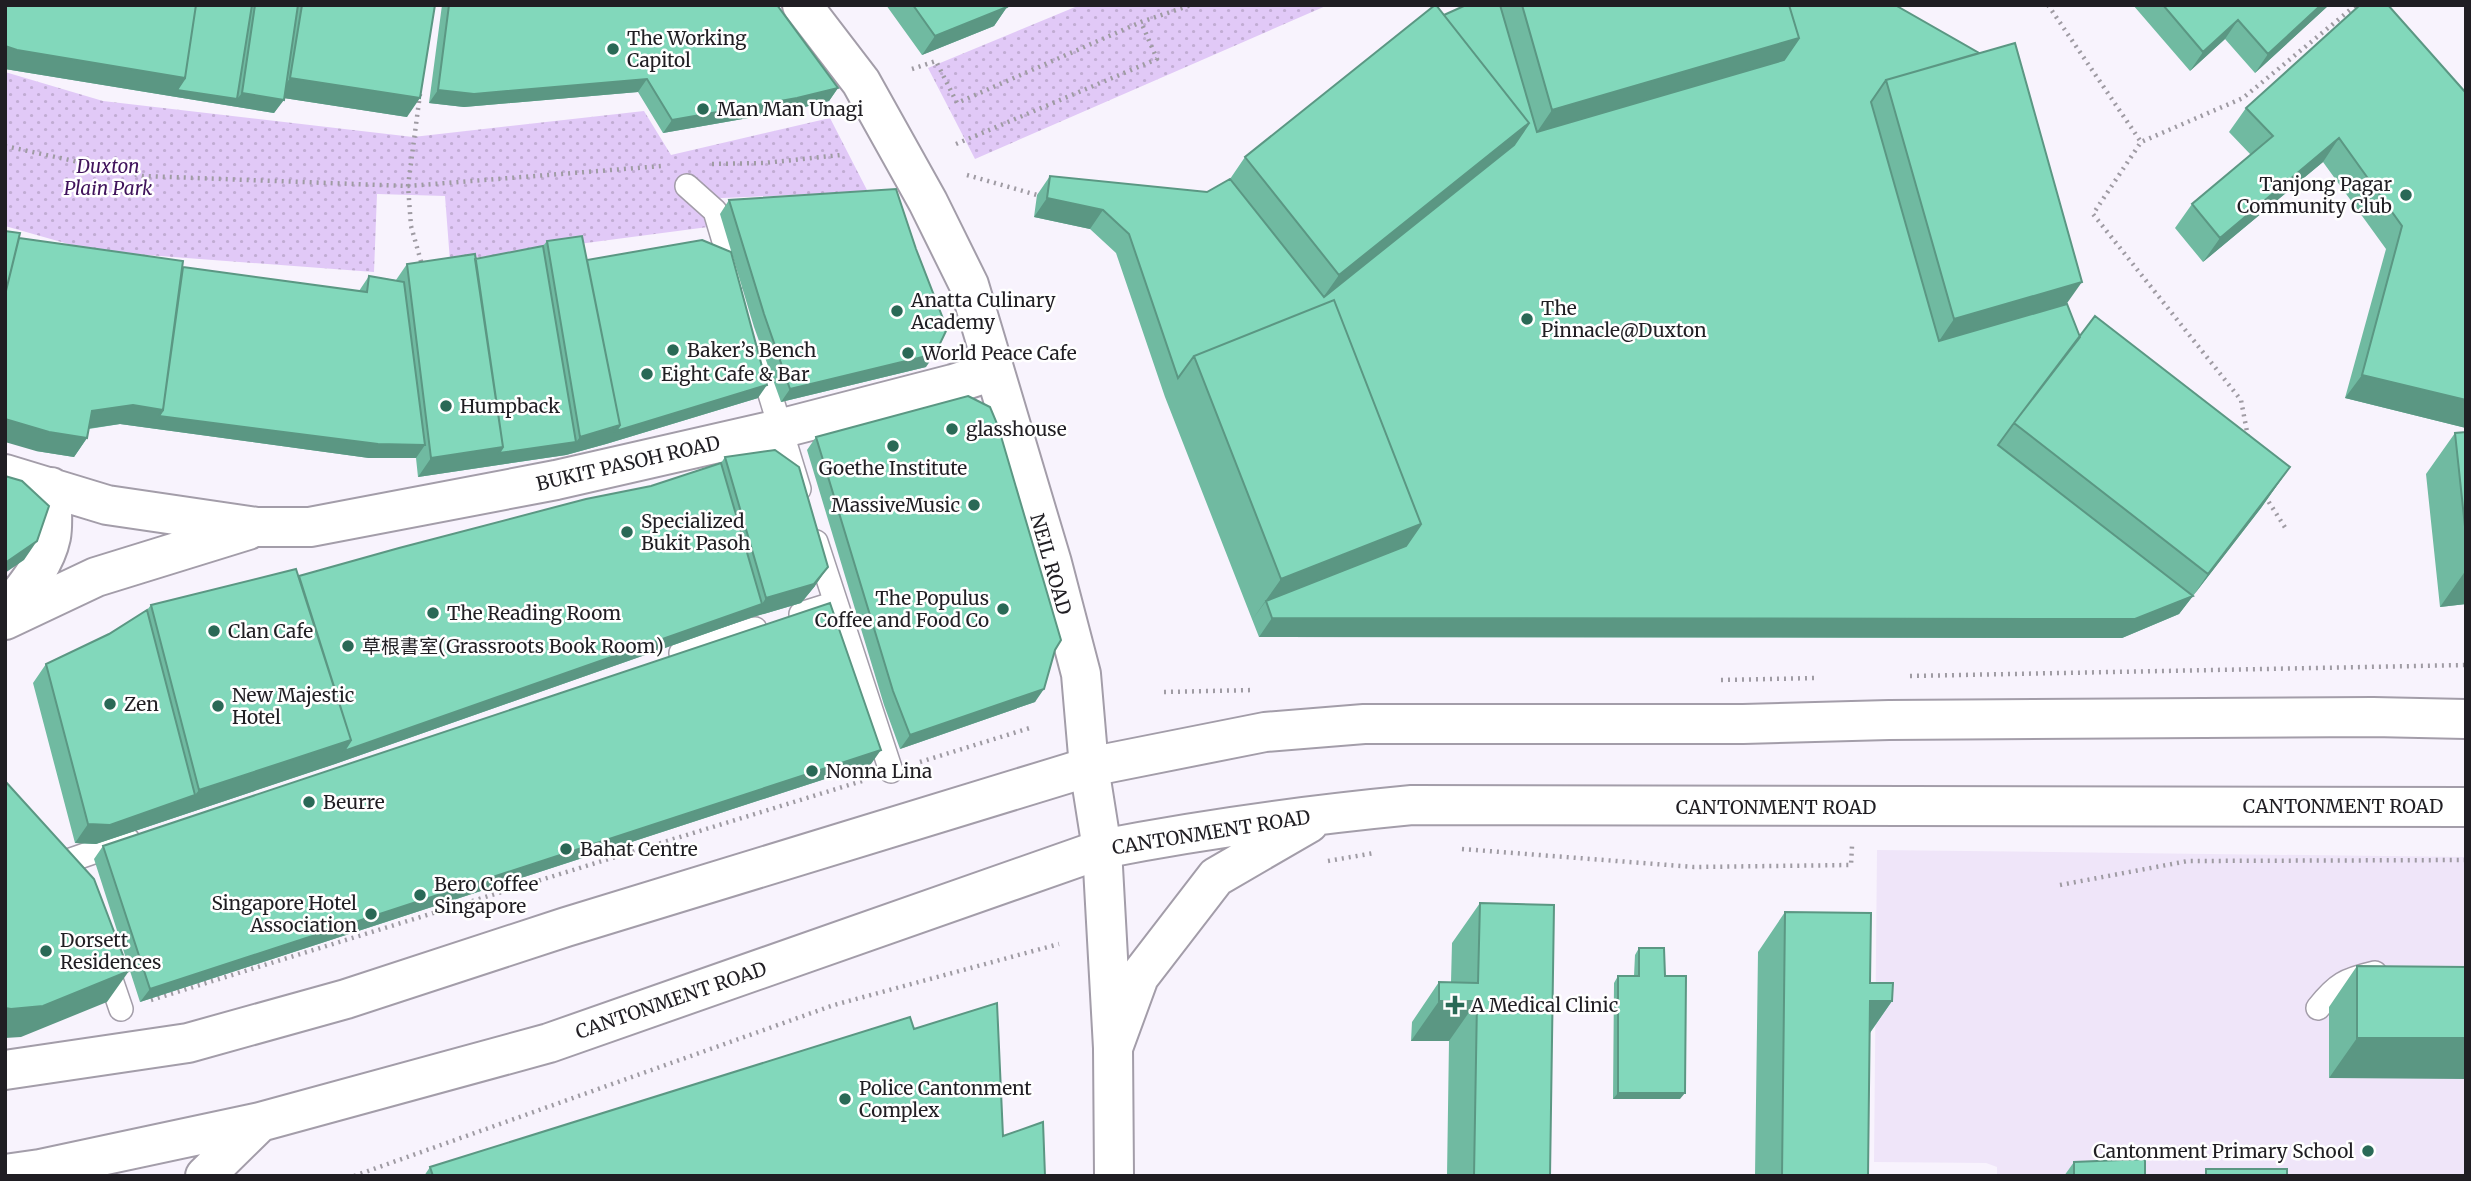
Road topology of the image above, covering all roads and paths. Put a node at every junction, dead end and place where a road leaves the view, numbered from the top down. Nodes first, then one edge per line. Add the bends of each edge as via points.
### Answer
1 (802, 5) edge
2 (1191, 5) edge
3 (2048, 5) edge
4 (2356, 5) edge
5 (1141, 22) junction
6 (912, 69) dead end
7 (421, 90) edge
8 (2141, 142) junction
9 (956, 144) dead end
10 (5, 146) edge
11 (841, 155) dead end
12 (710, 164) dead end
13 (669, 166) dead end
14 (967, 175) dead end
15 (408, 186) junction
16 (687, 186) dead end
17 (1037, 195) dead end
18 (423, 265) edge
19 (741, 299) edge
20 (752, 337) edge
21 (993, 371) junction
22 (779, 429) junction
23 (2250, 449) edge
24 (5, 474) edge
25 (2258, 485) edge
26 (51, 487) junction
27 (107, 505) junction
28 (257, 527) junction
29 (2286, 530) edge
30 (96, 577) junction
31 (836, 603) junction
32 (5, 613) edge
33 (5, 620) edge
34 (666, 658) edge
35 (2466, 665) edge
36 (2233, 669) dead end
37 (2466, 719) edge
38 (1033, 727) dead end
39 (1089, 767) junction
40 (891, 771) junction
41 (2466, 807) edge
42 (1326, 814) junction
43 (153, 832) edge
44 (46, 844) edge
45 (1458, 848) dead end
46 (1102, 849) junction
47 (1378, 852) dead end
48 (2466, 860) edge
49 (1327, 861) dead end
50 (62, 863) junction
51 (1851, 865) dead end
52 (79, 883) edge
53 (2060, 886) dead end
54 (1059, 944) dead end
55 (100, 946) edge
56 (2401, 973) edge
57 (2318, 1008) dead end
58 (121, 1009) joint
59 (1113, 1048) junction
60 (5, 1070) edge
61 (260, 1122) junction
62 (5, 1174) edge
63 (205, 1176) edge
64 (354, 1176) edge
65 (1114, 1176) edge

1 - 21 main road, NEIL ROAD via 861,82 928,202 970,285
2 - 5 path
3 - 8 path
4 - 8 path via 2243,97
5 - 6 path via 957,103 936,61
5 - 9 path via 1157,59
7 - 15 path
8 - 23 path via 2093,214 2241,400
10 - 15 path via 143,176
11 - 12 path
13 - 15 path
14 - 17 path
15 - 18 path via 411,226
16 - 19 lane via 715,211
20 - 22 lane
21 - 22 main road, BUKIT PASOH ROAD
21 - 39 main road, NEIL ROAD via 1081,674
22 - 28 main road, BUKIT PASOH ROAD via 414,508 310,527
22 - 31 lane
24 - 26 main road
25 - 29 path
26 - 27 main road
26 - 32 main road via 51,537 44,557
27 - 28 main road, BUKIT PASOH ROAD
27 - 30 main road, BUKIT PASOH ROAD via 121,525 121,548
28 - 30 main road, BUKIT PASOH ROAD
30 - 33 main road, BUKIT PASOH ROAD
31 - 34 lane
31 - 40 lane
35 - 36 path
37 - 39 main road via 1364,724 1265,732
38 - 40 path
39 - 46 main road, NEIL ROAD
39 - 60 main road via 346,999 188,1043
40 - 58 path
41 - 42 main road, CANTONMENT ROAD via 1412,805
42 - 46 main road, CANTONMENT ROAD
42 - 59 main road via 1216,877 1139,977
43 - 50 lane
44 - 50 lane
45 - 51 path via 1694,867
46 - 59 main road, NEIL ROAD
46 - 61 main road, CANTONMENT ROAD via 549,1043
47 - 49 path
48 - 53 path via 2188,861
50 - 52 lane
54 - 64 path via 834,1005
55 - 58 lane
56 - 57 lane via 2353,978 2333,989
59 - 65 main road, NEIL ROAD
61 - 62 main road, CANTONMENT ROAD
61 - 63 main road

